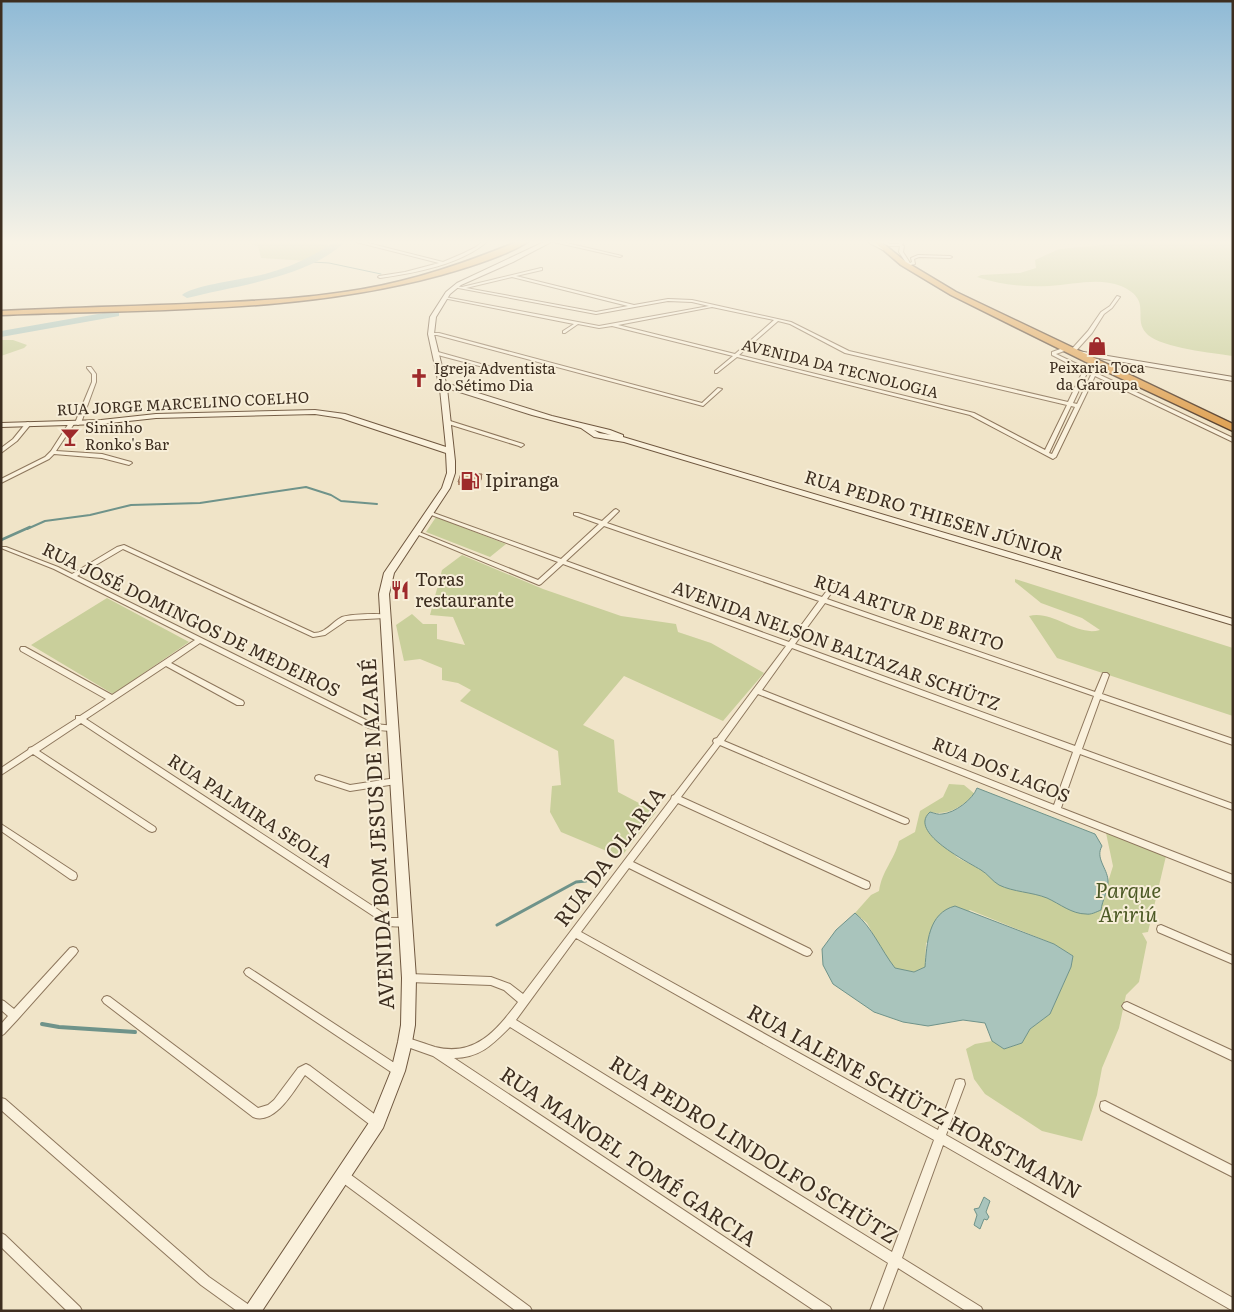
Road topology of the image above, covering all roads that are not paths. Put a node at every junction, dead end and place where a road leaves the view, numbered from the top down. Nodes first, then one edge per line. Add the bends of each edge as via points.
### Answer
1 (165, 302) edge
2 (243, 302) edge
3 (442, 302) edge
4 (465, 302) edge
5 (494, 302) edge
6 (536, 302) edge
7 (617, 302) edge
8 (620, 302) edge
9 (658, 302) edge
10 (696, 302) edge
11 (973, 302) edge
12 (1115, 302) edge
13 (634, 306) junction
14 (715, 306) junction
15 (487, 307) junction
16 (1, 309) edge
17 (621, 309) junction
18 (1, 313) edge
19 (777, 320) junction
20 (577, 323) junction
21 (626, 324) junction
22 (614, 326) junction
23 (565, 332) dead end
24 (431, 334) junction
25 (1069, 350) junction
26 (436, 353) junction
27 (736, 356) junction
28 (89, 368) dead end
29 (1086, 370) junction
30 (504, 371) dead end
31 (717, 372) dead end
32 (1094, 374) junction
33 (1233, 379) edge
34 (442, 384) junction
35 (720, 389) dead end
36 (463, 390) junction
37 (445, 395) junction
38 (1070, 404) junction
39 (1079, 406) junction
40 (447, 422) junction
41 (74, 423) junction
42 (28, 424) junction
43 (1, 425) edge
44 (1233, 428) edge
45 (1233, 440) edge
46 (521, 445) dead end
47 (1, 451) edge
48 (449, 451) junction
49 (53, 452) junction
50 (1046, 453) junction
51 (129, 463) dead end
52 (1, 481) edge
53 (616, 511) dead end
54 (429, 513) junction
55 (576, 514) dead end
56 (603, 524) junction
57 (417, 533) junction
58 (4, 548) dead end
59 (562, 561) junction
60 (73, 576) junction
61 (834, 585) dead end
62 (823, 600) junction
63 (385, 616) junction
64 (1233, 622) edge
65 (200, 640) junction
66 (790, 645) junction
67 (23, 649) dead end
68 (166, 663) junction
69 (1105, 675) dead end
70 (757, 691) junction
71 (1098, 694) junction
72 (111, 698) junction
73 (240, 703) dead end
74 (79, 718) junction
75 (393, 728) junction
76 (718, 741) junction
77 (1233, 742) edge
78 (32, 750) junction
79 (1078, 751) junction
80 (1, 772) edge
81 (319, 778) dead end
82 (396, 781) junction
83 (675, 798) junction
84 (1233, 807) edge
85 (1056, 809) junction
86 (905, 821) dead end
87 (1, 827) edge
88 (152, 829) dead end
89 (627, 863) junction
90 (72, 876) dead end
91 (1233, 879) edge
92 (866, 886) dead end
93 (406, 922) junction
94 (1161, 929) dead end
95 (575, 932) junction
96 (73, 951) dead end
97 (807, 952) dead end
98 (1233, 960) edge
99 (249, 972) dead end
100 (409, 978) junction
101 (107, 1000) dead end
102 (524, 1000) junction
103 (1, 1004) edge
104 (1127, 1006) dead end
105 (15, 1016) junction
106 (509, 1022) junction
107 (1, 1031) edge
108 (405, 1042) junction
109 (436, 1052) junction
110 (1233, 1056) edge
111 (398, 1071) junction
112 (960, 1084) dead end
113 (1, 1104) edge
114 (1105, 1106) dead end
115 (378, 1123) junction
116 (940, 1137) junction
117 (1233, 1172) edge
118 (343, 1176) junction
119 (1, 1239) edge
120 (895, 1260) junction
121 (1233, 1305) edge
122 (76, 1311) edge
123 (248, 1311) edge
124 (252, 1311) edge
125 (526, 1311) edge
126 (826, 1311) edge
127 (876, 1311) edge
128 (977, 1311) edge

1 - 16 highway
2 - 18 highway
3 - 24 main road via 433,317
4 - 15 street, AVENIDA DA TECNOLOGIA
5 - 15 street
6 - 17 street via 596,313
7 - 17 street
8 - 13 street
9 - 13 street
10 - 14 street
11 - 25 highway
12 - 25 street via 1102,312 1090,332
13 - 17 street
14 - 19 street
14 - 21 street
15 - 20 street, AVENIDA DA TECNOLOGIA
19 - 27 street
19 - 38 street via 791,323 847,352
20 - 22 street, AVENIDA DA TECNOLOGIA via 602,328
20 - 23 street
21 - 22 street, AVENIDA DA TECNOLOGIA
21 - 22 street
21 - 27 street, AVENIDA DA TECNOLOGIA
24 - 26 main road, AVENIDA BOM JESUS DE NAZARÉ
24 - 35 street via 703,405
25 - 29 street via 1054,355
25 - 33 main road
25 - 44 highway
26 - 30 street
26 - 34 main road, AVENIDA BOM JESUS DE NAZARÉ
27 - 31 street
27 - 50 street, AVENIDA DA TECNOLOGIA via 972,414
28 - 41 street via 94,374 94,382
29 - 32 street
29 - 38 street
32 - 39 street
32 - 45 street
34 - 36 main road, RUA PEDRO THIESEN JÚNIOR
34 - 37 main road, AVENIDA BOM JESUS DE NAZARÉ
36 - 37 main road
36 - 64 main road, RUA PEDRO THIESEN JÚNIOR
37 - 40 main road, AVENIDA BOM JESUS DE NAZARÉ
38 - 39 street
38 - 50 street
39 - 50 street, AVENIDA DA TECNOLOGIA via 1053,457
40 - 46 street
40 - 48 main road, AVENIDA BOM JESUS DE NAZARÉ
41 - 42 main road, RUA JORGE MARCELINO COELHO
41 - 48 main road, RUA JORGE MARCELINO COELHO via 156,416 322,412
41 - 49 street
42 - 43 main road, RUA JORGE MARCELINO COELHO
42 - 47 street
48 - 54 main road, AVENIDA BOM JESUS DE NAZARÉ via 451,473 446,488
49 - 51 street via 102,456
49 - 52 street via 38,464
53 - 56 street
54 - 57 main road, AVENIDA BOM JESUS DE NAZARÉ
54 - 59 street, AVENIDA NELSON BALTAZAR SCHÜTZ
55 - 56 street, RUA ARTUR DE BRITO
56 - 59 street
56 - 62 street, RUA ARTUR DE BRITO
57 - 59 street via 539,583
57 - 63 main road, AVENIDA BOM JESUS DE NAZARÉ via 389,573 384,594
58 - 60 street, RUA JOSÉ DOMINGOS DE MEDEIROS
59 - 66 street, AVENIDA NELSON BALTAZAR SCHÜTZ
60 - 63 street via 124,546 313,635 326,634 346,618
60 - 65 street, RUA JOSÉ DOMINGOS DE MEDEIROS
61 - 62 street, RUA DA OLARIA
62 - 66 street, RUA DA OLARIA
62 - 71 street, RUA ARTUR DE BRITO
63 - 75 main road, AVENIDA BOM JESUS DE NAZARÉ
65 - 68 street
65 - 75 street, RUA JOSÉ DOMINGOS DE MEDEIROS via 372,726
66 - 70 street, RUA DA OLARIA
66 - 79 street, AVENIDA NELSON BALTAZAR SCHÜTZ
67 - 72 street
68 - 72 street
68 - 73 street
69 - 71 street
70 - 76 street, RUA DA OLARIA
70 - 85 street, RUA DOS LAGOS
71 - 77 street, RUA ARTUR DE BRITO
71 - 79 street
72 - 74 street
74 - 78 street
74 - 93 street, RUA PALMIRA SEOLA via 390,922
75 - 82 main road, AVENIDA BOM JESUS DE NAZARÉ
76 - 83 street, RUA DA OLARIA
76 - 86 street
78 - 80 street
78 - 88 street
79 - 84 street, AVENIDA NELSON BALTAZAR SCHÜTZ
79 - 85 street
81 - 82 street via 350,788
82 - 93 main road, AVENIDA BOM JESUS DE NAZARÉ
83 - 89 street, RUA DA OLARIA
83 - 92 street
85 - 91 street, RUA DOS LAGOS
87 - 90 street
89 - 95 street, RUA DA OLARIA
89 - 97 street
93 - 100 main road, AVENIDA BOM JESUS DE NAZARÉ
94 - 98 street
95 - 102 street, RUA DA OLARIA
95 - 116 street, RUA IALENE SCHÜTZ HORSTMANN
96 - 105 street
99 - 111 street
100 - 102 street via 491,982
100 - 108 main road, AVENIDA BOM JESUS DE NAZARÉ
101 - 115 street via 257,1112 266,1113 273,1109 306,1069
102 - 106 street, RUA DA OLARIA
103 - 105 street
104 - 110 street
105 - 107 street
106 - 109 street, RUA DA OLARIA via 482,1048 459,1055
106 - 120 street, RUA PEDRO LINDOLFO SCHÜTZ
108 - 109 street, RUA MANOEL TOMÉ GARCIA
108 - 111 main road, AVENIDA BOM JESUS DE NAZARÉ
109 - 126 street, RUA MANOEL TOMÉ GARCIA
111 - 115 main road, AVENIDA BOM JESUS DE NAZARÉ
112 - 116 street
113 - 123 street via 205,1282
114 - 117 street
115 - 118 main road, AVENIDA BOM JESUS DE NAZARÉ
116 - 120 street
116 - 121 street, RUA IALENE SCHÜTZ HORSTMANN
118 - 124 main road, AVENIDA BOM JESUS DE NAZARÉ
118 - 125 street
119 - 122 street
120 - 127 street
120 - 128 street, RUA PEDRO LINDOLFO SCHÜTZ

